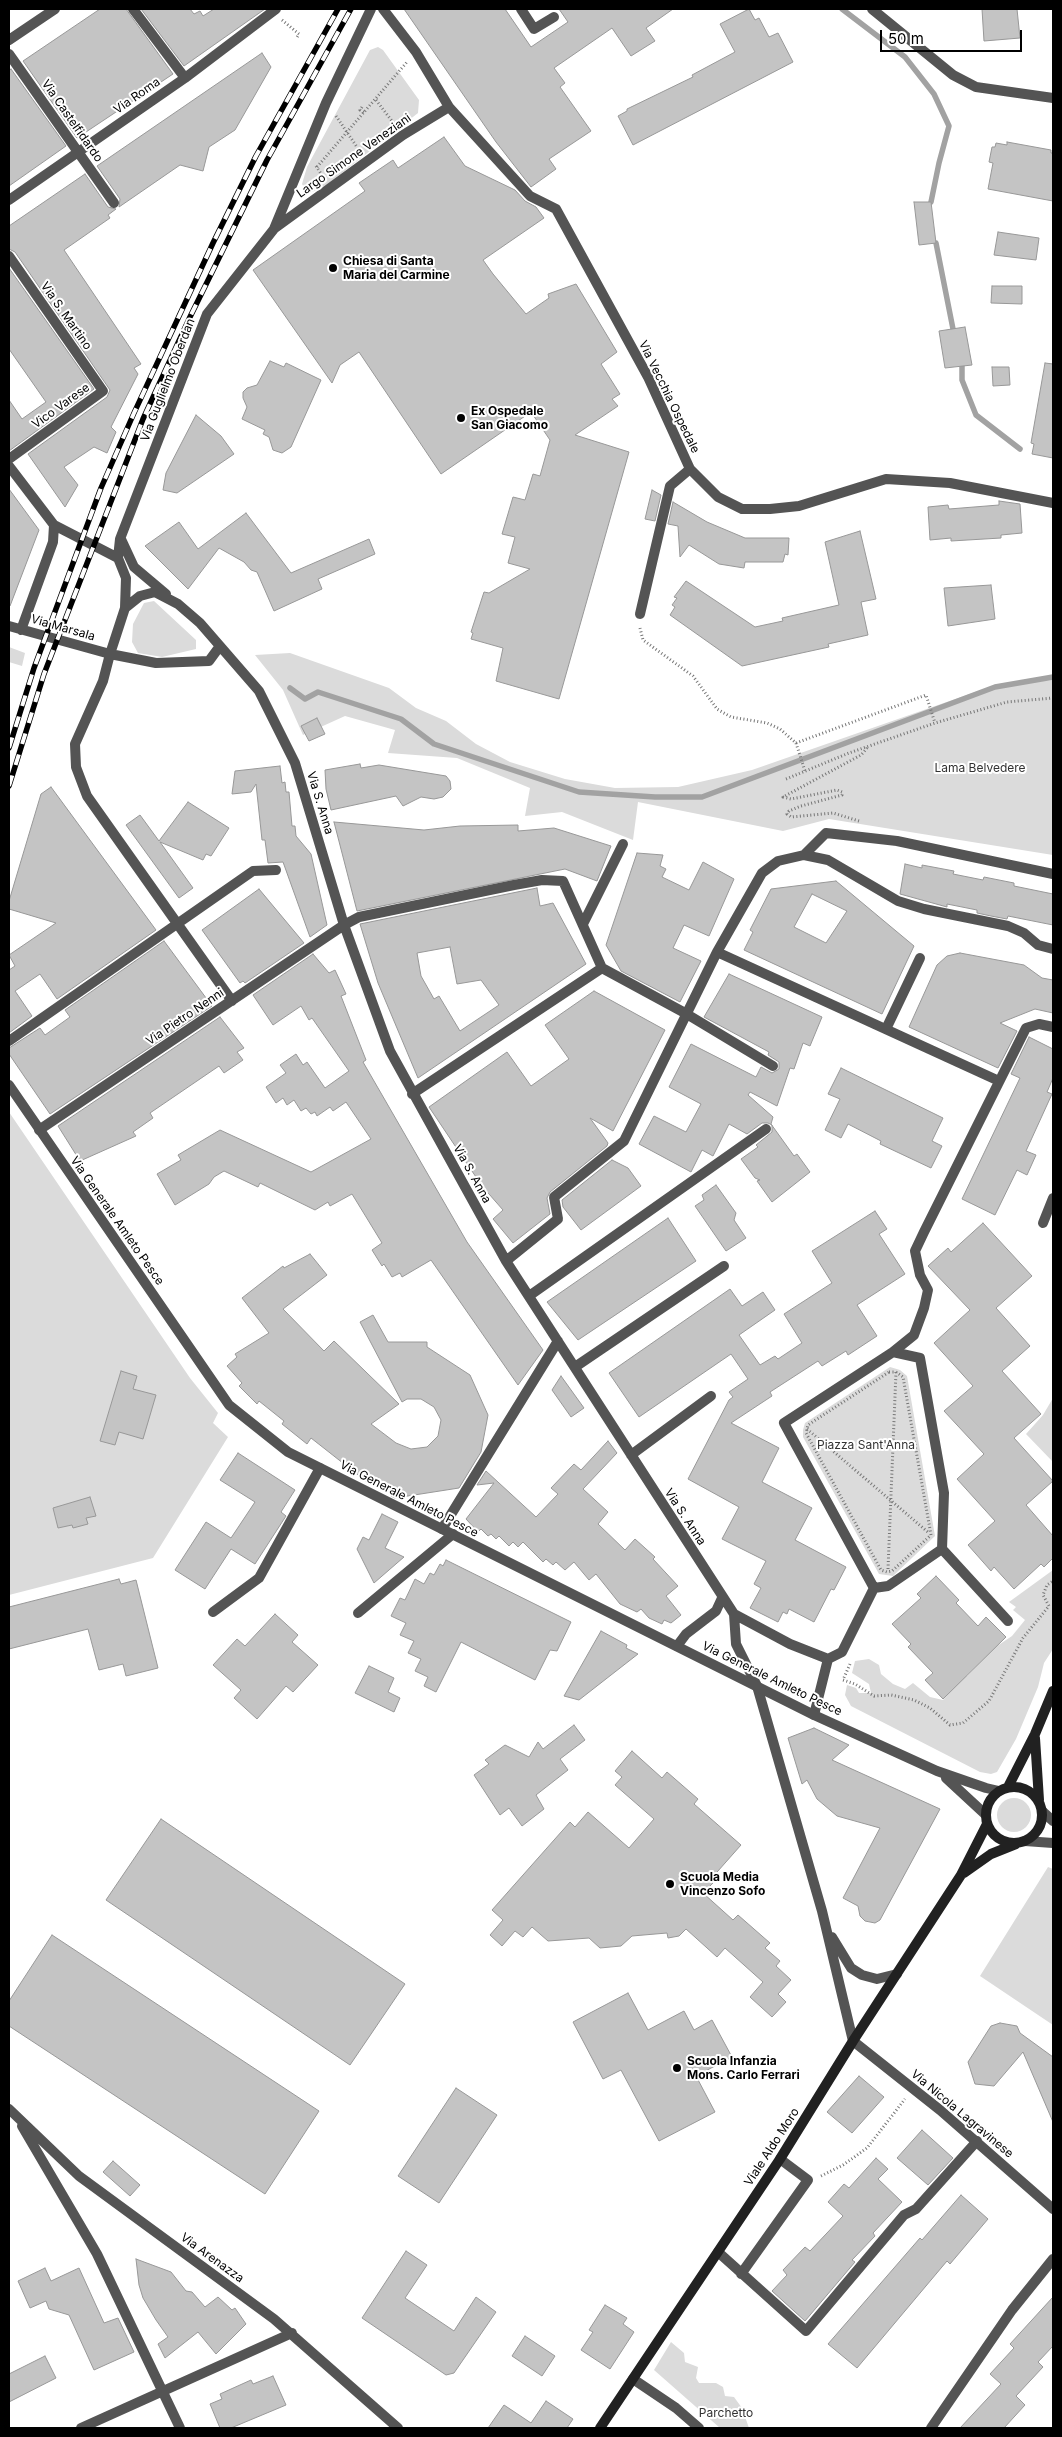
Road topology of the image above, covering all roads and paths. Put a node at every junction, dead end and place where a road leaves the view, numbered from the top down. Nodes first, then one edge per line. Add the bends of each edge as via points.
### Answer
1 (55, 9) edge
2 (133, 9) edge
3 (370, 9) edge
4 (383, 9) edge
5 (520, 9) edge
6 (872, 9) edge
7 (273, 10) edge
8 (554, 16) dead end
9 (296, 39) dead end
10 (9, 40) edge
11 (416, 52) junction
12 (9, 54) edge
13 (186, 78) junction
14 (1053, 98) edge
15 (376, 100) junction
16 (326, 103) junction
17 (449, 106) junction
18 (362, 107) dead end
19 (365, 113) junction
20 (347, 132) junction
21 (403, 135) junction
22 (78, 152) junction
23 (366, 161) junction
24 (317, 167) dead end
25 (9, 200) edge
26 (114, 203) dead end
27 (274, 229) junction
28 (9, 256) edge
29 (103, 391) joint
30 (9, 459) edge
31 (9, 466) edge
32 (690, 469) junction
33 (1053, 503) edge
34 (54, 525) junction
35 (120, 538) junction
36 (118, 558) junction
37 (178, 604) junction
38 (125, 608) junction
39 (640, 614) joint
40 (9, 626) edge
41 (21, 630) junction
42 (220, 646) junction
43 (110, 654) junction
44 (1053, 698) edge
45 (935, 723) junction
46 (796, 743) junction
47 (868, 747) junction
48 (805, 771) junction
49 (786, 779) dead end
50 (862, 823) dead end
51 (623, 844) dead end
52 (804, 855) junction
53 (276, 870) dead end
54 (1053, 874) edge
55 (176, 923) junction
56 (583, 924) junction
57 (344, 925) junction
58 (1053, 949) edge
59 (716, 952) junction
60 (920, 958) dead end
61 (602, 968) junction
62 (232, 1001) junction
63 (685, 1014) junction
64 (1053, 1027) edge
65 (886, 1029) junction
66 (9, 1041) edge
67 (772, 1066) dead end
68 (999, 1081) junction
69 (9, 1085) edge
70 (412, 1094) junction
71 (766, 1129) dead end
72 (40, 1130) junction
73 (1053, 1198) edge
74 (1043, 1223) dead end
75 (506, 1262) junction
76 (724, 1266) dead end
77 (529, 1296) junction
78 (558, 1341) junction
79 (893, 1352) junction
80 (575, 1367) junction
81 (896, 1372) junction
82 (711, 1396) dead end
83 (807, 1429) junction
84 (631, 1456) junction
85 (320, 1468) junction
86 (891, 1500) junction
87 (442, 1529) junction
88 (453, 1534) junction
89 (931, 1535) junction
90 (942, 1549) junction
91 (887, 1572) junction
92 (1053, 1581) edge
93 (874, 1588) junction
94 (722, 1598) junction
95 (213, 1612) dead end
96 (358, 1613) dead end
97 (734, 1614) junction
98 (1008, 1621) dead end
99 (677, 1646) junction
100 (842, 1652) junction
101 (828, 1659) junction
102 (757, 1686) junction
103 (1053, 1691) edge
104 (814, 1715) junction
105 (1035, 1734) junction
106 (937, 1771) junction
107 (1003, 1789) junction
108 (1041, 1806) junction
109 (986, 1819) junction
110 (1053, 1821) edge
111 (1021, 1842) junction
112 (1053, 1843) edge
113 (961, 1875) junction
114 (822, 1911) junction
115 (897, 1974) junction
116 (853, 2041) junction
117 (913, 2088) junction
118 (12, 2113) edge
119 (977, 2141) junction
120 (780, 2159) junction
121 (808, 2180) junction
122 (1053, 2209) edge
123 (718, 2252) junction
124 (1053, 2259) edge
125 (741, 2274) junction
126 (292, 2333) junction
127 (633, 2379) junction
128 (163, 2392) junction
129 (81, 2428) edge
130 (180, 2428) edge
131 (398, 2428) edge
132 (600, 2428) edge
133 (699, 2428) edge
134 (931, 2428) edge

1 - 10 street
2 - 13 street
3 - 16 street, Via Guglielmo Oberdan
4 - 11 street
5 - 8 street via 534,29
6 - 14 street via 953,75 976,87
7 - 9 path via 299,34
7 - 13 street, Via Roma
11 - 15 path
11 - 17 street
12 - 22 street, Via Castelfidardo
13 - 22 street, Via Roma
15 - 19 path
15 - 21 path
16 - 20 path
16 - 27 street, Via Guglielmo Oberdan
17 - 21 street, Largo Simone Veneziani
17 - 32 street, Via Vecchia Ospedale via 530,196 556,208 648,377
18 - 19 path via 360,110
19 - 20 path
20 - 23 path
20 - 24 path
21 - 23 street, Largo Simone Veneziani
22 - 25 street, Via Roma
22 - 26 street, Via Castelfidardo
23 - 27 street, Largo Simone Veneziani
27 - 35 street, Via Guglielmo Oberdan via 207,314
28 - 29 street, Via S. Martino
29 - 30 street, Vico Varese
31 - 34 street
32 - 33 street, Via Vecchia Ospedale via 718,497 742,509 799,506 886,480 950,483
32 - 39 street via 670,486
34 - 36 street
34 - 41 street via 53,542
35 - 36 street, Via Guglielmo Oberdan
35 - 37 street via 134,568
36 - 38 street via 126,578
37 - 38 street via 155,592 140,596
37 - 42 street, Via S. Anna
38 - 43 street
39 - 46 path via 643,640 693,676 717,709 731,717 767,723
40 - 41 street, Via Marsala
41 - 43 street, Via Marsala
42 - 43 street, Via Marsala via 209,661 156,663
42 - 57 street, Via S. Anna via 259,691 295,763
43 - 55 street via 103,681 75,744 76,766 87,796
44 - 45 path via 1007,702
45 - 46 path via 926,695
45 - 47 path
46 - 48 path
47 - 48 path
47 - 50 path via 861,755 783,797 790,799 837,790 842,792 842,796 801,806 787,814 791,817 832,812
48 - 49 path
51 - 56 street
52 - 54 street via 826,833 897,842
52 - 58 street via 828,860 898,902 1008,926 1024,933 1038,945
52 - 59 street via 778,861 762,873
53 - 55 street via 253,871
55 - 62 street
55 - 66 street
56 - 57 street, Via Pietro Nenni via 563,881 542,880 359,917
56 - 61 street
57 - 62 street, Via Pietro Nenni
57 - 70 street, Via S. Anna via 390,1051
59 - 63 street
59 - 65 street
60 - 65 street
61 - 63 street
61 - 70 street
62 - 72 street, Via Pietro Nenni
63 - 67 street
63 - 75 street via 624,1141 554,1198 558,1219
64 - 68 street via 1039,1024 1026,1028
65 - 68 street
68 - 79 street via 915,1251 920,1275 928,1290 914,1335
69 - 72 street, Via Generale Amleto Pesce
70 - 75 street, Via S. Anna
71 - 77 street
72 - 85 street, Via Generale Amleto Pesce via 229,1405 288,1452
73 - 74 street
75 - 77 street, Via S. Anna
76 - 80 street
77 - 78 street, Via S. Anna
78 - 80 street, Via S. Anna
78 - 87 street
79 - 90 street via 920,1358 944,1494
79 - 93 street via 784,1423
80 - 84 street, Via S. Anna
81 - 83 path via 881,1377 808,1424
81 - 86 path
81 - 89 path via 903,1377
82 - 84 street
83 - 86 path
83 - 91 path via 806,1433 881,1570
84 - 94 street, Via S. Anna
85 - 87 street, Via Generale Amleto Pesce
85 - 95 street via 259,1578
86 - 89 path
86 - 91 path
87 - 88 street, Via Generale Amleto Pesce
88 - 96 street
88 - 99 street, Via Generale Amleto Pesce
89 - 91 path
90 - 93 street via 888,1586
90 - 98 street
92 - 100 path via 1047,1585 1043,1595 1049,1606 1023,1638 989,1702 963,1723 950,1725 930,1708 914,1700 891,1695 874,1696 844,1680 851,1662
93 - 100 street
94 - 97 street, Via S. Anna
94 - 99 street via 716,1611 686,1634
97 - 101 street via 790,1644
97 - 102 street via 736,1644
99 - 102 street, Via Generale Amleto Pesce
100 - 101 street
101 - 104 street
102 - 104 street, Via Generale Amleto Pesce
102 - 114 street
103 - 105 main road
104 - 106 street, Via Generale Amleto Pesce
105 - 107 main road
105 - 108 main road
106 - 107 street, Via Generale Amleto Pesce via 986,1788
106 - 109 street, Via Generale Amleto Pesce via 954,1784
107 - 108 main road via 1026,1789 1034,1794
107 - 109 main road via 987,1805
108 - 110 street
108 - 111 main road via 1039,1829
109 - 111 main road via 998,1839
109 - 113 main road, Viale Aldo Moro
111 - 112 street
111 - 113 main road, Viale Aldo Moro via 991,1854
113 - 115 main road, Viale Aldo Moro
114 - 115 street via 831,1936 851,1968 862,1975 877,1978
114 - 116 street
115 - 116 main road, Viale Aldo Moro
116 - 117 street, Via Nicola Lagravinese
116 - 120 main road, Viale Aldo Moro
117 - 119 street, Via Nicola Lagravinese
117 - 121 path via 867,2148 843,2165
118 - 126 street, Via Arenazza via 79,2176
118 - 128 street via 97,2254
119 - 122 street, Via Nicola Lagravinese
119 - 125 street via 916,2209 904,2216 806,2331
120 - 121 street
120 - 123 main road, Viale Aldo Moro
121 - 125 street
123 - 125 street
123 - 127 main road, Viale Aldo Moro
124 - 134 street via 1012,2310
126 - 128 street
126 - 131 street, Via Arenazza
127 - 132 main road, Viale Aldo Moro
127 - 133 street
128 - 129 street
128 - 130 street

